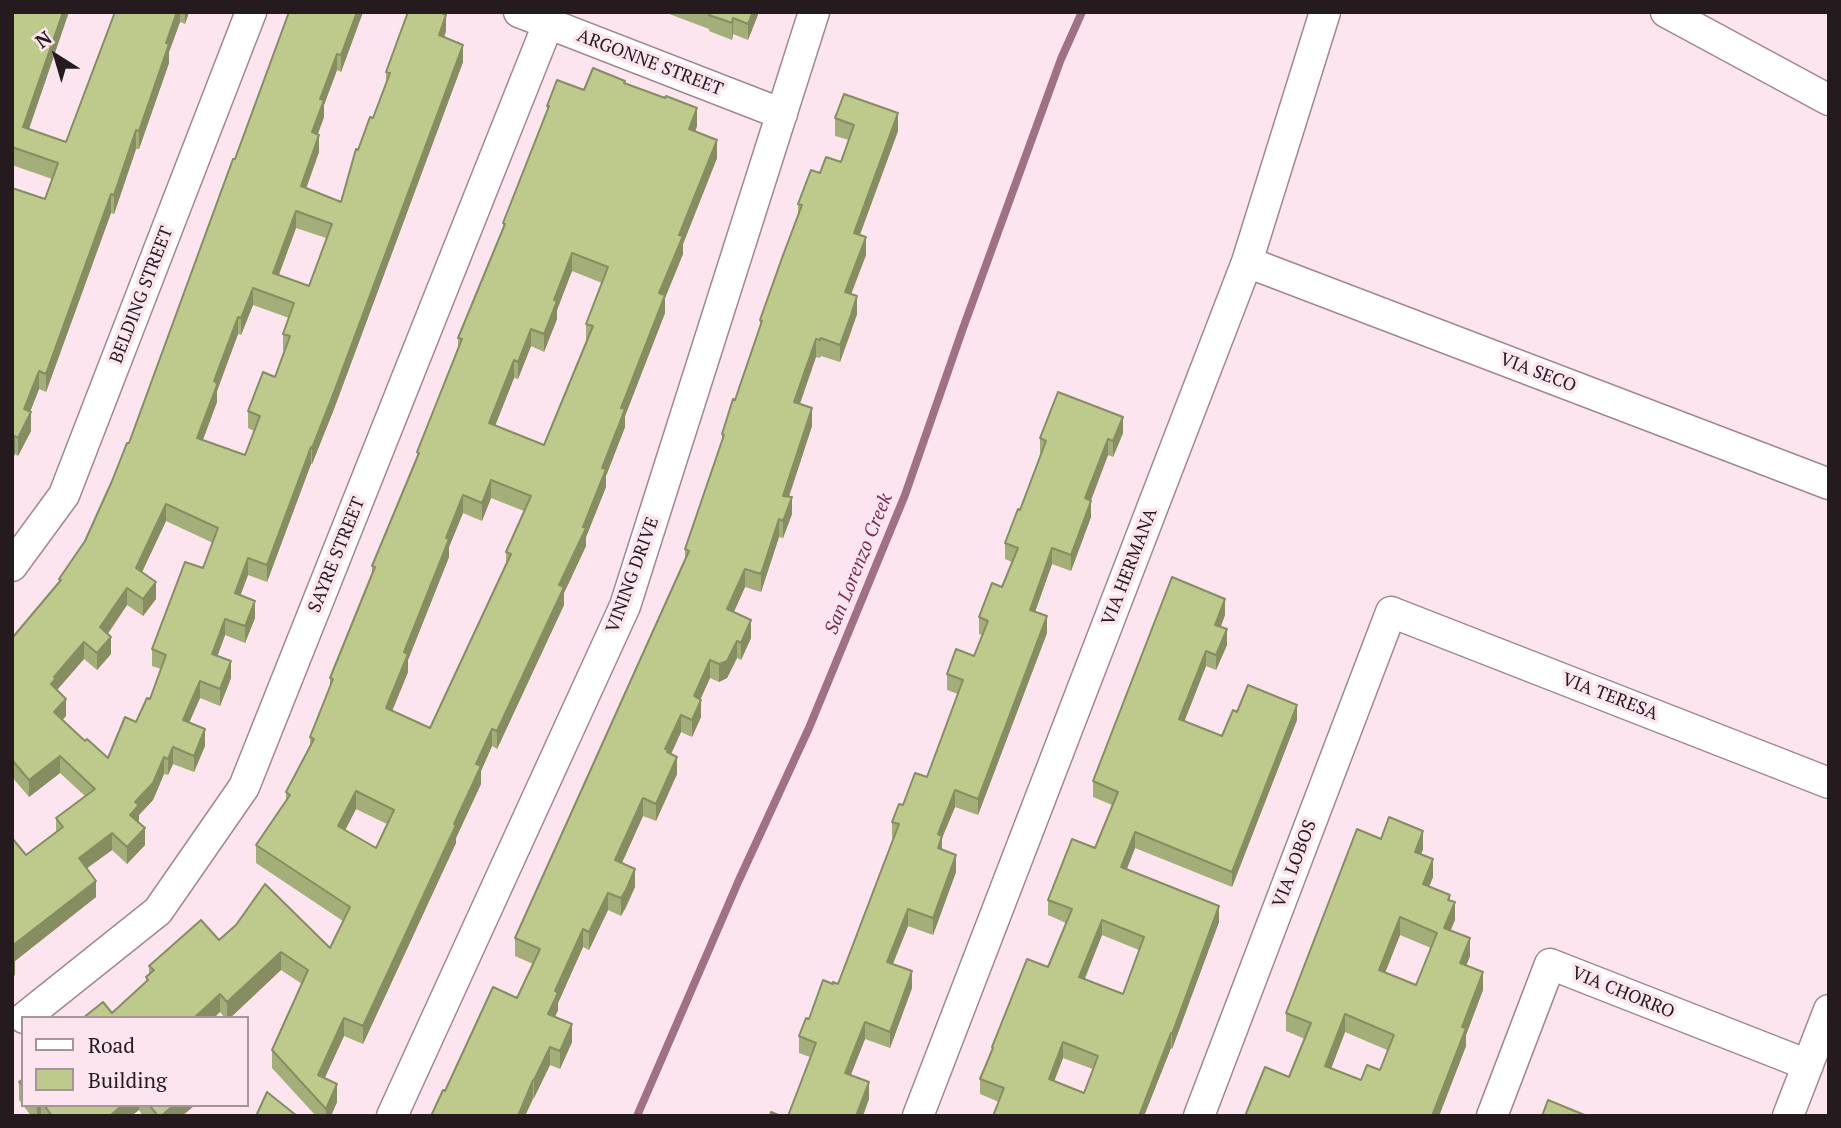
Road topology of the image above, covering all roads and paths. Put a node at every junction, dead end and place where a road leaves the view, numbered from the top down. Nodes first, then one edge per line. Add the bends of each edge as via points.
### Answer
1 (251, 12) edge
2 (519, 12) edge
3 (814, 12) edge
4 (1325, 12) edge
5 (1667, 12) edge
6 (548, 24) junction
7 (1829, 100) edge
8 (782, 114) junction
9 (1247, 262) junction
10 (1829, 484) edge
11 (12, 566) edge
12 (1391, 612) joint
13 (1829, 783) edge
14 (1829, 1010) edge
15 (26, 1016) edge
16 (1808, 1065) junction
17 (392, 1116) edge
18 (918, 1116) edge
19 (1199, 1116) edge
20 (1492, 1116) edge
21 (1788, 1116) edge

1 - 11 street, BELDING STREET via 64,495
2 - 6 street, ARGONNE STREET
3 - 8 street, VINING DRIVE
4 - 9 street, VIA HERMANA
5 - 7 street
6 - 8 street, ARGONNE STREET
6 - 15 street, SAYRE STREET via 244,787 158,911
8 - 17 street, VINING DRIVE via 625,606
9 - 10 street, VIA SECO
9 - 18 street, VIA HERMANA
12 - 13 street, VIA TERESA
12 - 19 street, VIA LOBOS
14 - 16 street
16 - 20 street, VIA CHORRO via 1550,964
16 - 21 street

